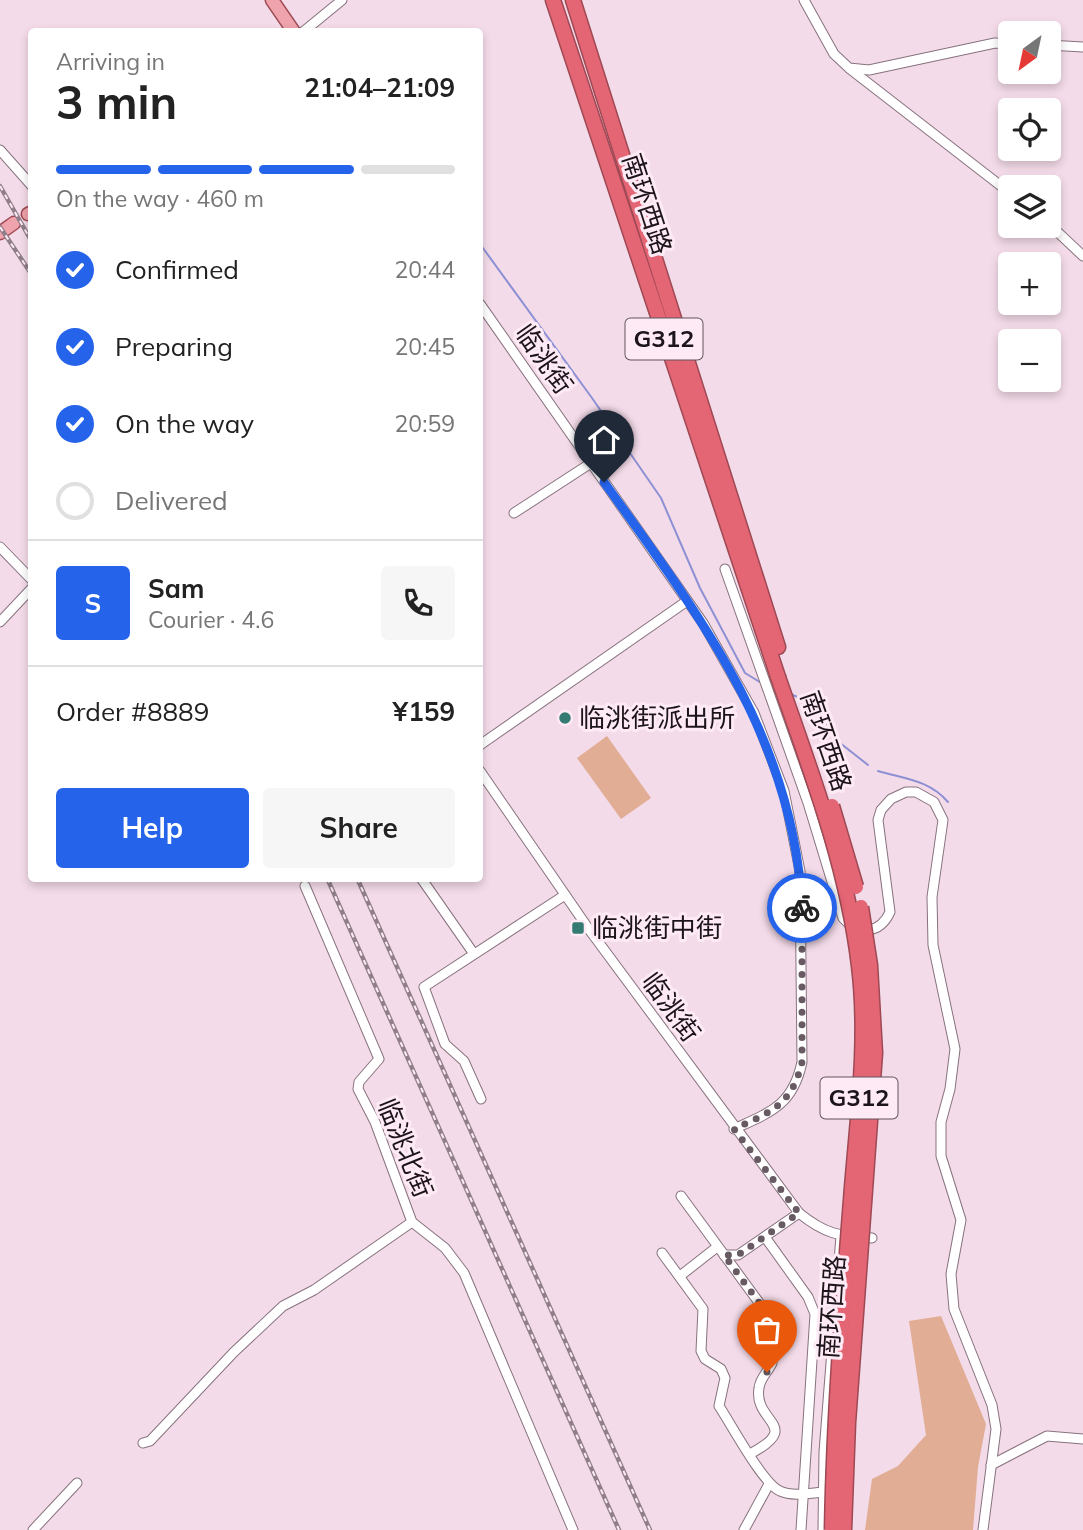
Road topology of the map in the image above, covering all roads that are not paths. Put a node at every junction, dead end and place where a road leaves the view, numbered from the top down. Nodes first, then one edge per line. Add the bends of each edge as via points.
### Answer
1 (272, 0) edge
2 (342, 0) edge
3 (554, 0) edge
4 (573, 0) edge
5 (804, 0) edge
6 (290, 28) edge
7 (308, 28) edge
8 (998, 43) edge
9 (1061, 46) edge
10 (1083, 47) edge
11 (849, 68) junction
12 (0, 150) edge
13 (28, 182) edge
14 (998, 184) edge
15 (14, 223) dead end
16 (0, 233) edge
17 (1061, 235) edge
18 (1083, 256) edge
19 (483, 316) edge
20 (667, 324) junction
21 (591, 463) junction
22 (514, 513) dead end
23 (0, 547) edge
24 (725, 569) dead end
25 (28, 576) edge
26 (28, 592) edge
27 (687, 601) junction
28 (0, 622) edge
29 (783, 677) junction
30 (483, 743) edge
31 (483, 775) edge
32 (424, 882) edge
33 (305, 886) dead end
34 (565, 895) junction
35 (474, 954) junction
36 (481, 1099) dead end
37 (734, 1129) junction
38 (681, 1196) dead end
39 (799, 1213) junction
40 (412, 1222) junction
41 (841, 1236) junction
42 (765, 1237) junction
43 (872, 1238) dead end
44 (717, 1247) junction
45 (662, 1253) dead end
46 (724, 1255) junction
47 (680, 1276) junction
48 (1083, 1439) edge
49 (143, 1443) dead end
50 (750, 1454) junction
51 (991, 1465) junction
52 (77, 1483) dead end
53 (769, 1484) junction
54 (824, 1492) junction
55 (804, 1493) junction
56 (33, 1530) edge
57 (573, 1530) edge
58 (744, 1530) edge
59 (801, 1530) edge
60 (824, 1530) edge
61 (832, 1530) edge
62 (844, 1530) edge
63 (983, 1530) edge

1 - 6 main road
2 - 7 street
3 - 20 highway, 南环西路 / G312
4 - 20 highway, 南环西路 / G312
5 - 11 street via 834,54
8 - 11 street via 869,69
9 - 10 street
11 - 14 street
12 - 13 street
15 - 16 main road
17 - 18 street
19 - 21 street, 临洮街
20 - 29 highway, 南环西路 / G312
21 - 22 street
21 - 27 street, 临洮街
23 - 25 street
24 - 51 street via 848,925 873,930 890,912 878,830 887,802 905,792 916,792 934,802 943,820 932,897 933,945 955,1049 941,1122 942,1156 961,1220 951,1274 954,1309 992,1405 996,1429
26 - 28 street
27 - 30 street
27 - 37 street, 临洮街 via 754,713 784,791 800,871 802,1049 798,1082 771,1112
29 - 61 highway, 南环西路 / G312, bridge via 850,900 860,969 863,1052 834,1422
29 - 62 highway, 南环西路 / G312, bridge via 842,834 870,965 875,1053
31 - 34 street, 临洮街
32 - 35 street
33 - 40 street, 临洮北街 via 379,1059 358,1089
34 - 35 street
34 - 37 street, 临洮街
35 - 36 street via 424,987 445,1044 464,1061
37 - 39 street, 临洮街
38 - 44 street
39 - 41 street, 临洮街 via 820,1230
39 - 42 street
40 - 49 street via 314,1290 283,1306
40 - 57 street, 临洮北街 via 445,1248 464,1273
41 - 43 street
41 - 54 street
42 - 46 street via 738,1255
42 - 55 street via 815,1314
44 - 46 street
44 - 47 street
45 - 47 street
46 - 50 street via 768,1320 763,1338 772,1363 761,1379 759,1398 775,1434 770,1444
47 - 50 street via 703,1309 701,1351 723,1373 719,1406
48 - 51 street via 1047,1436
50 - 53 street
51 - 63 street
52 - 56 street
53 - 55 street via 781,1492
53 - 58 street
54 - 55 street
54 - 60 street
55 - 59 street

